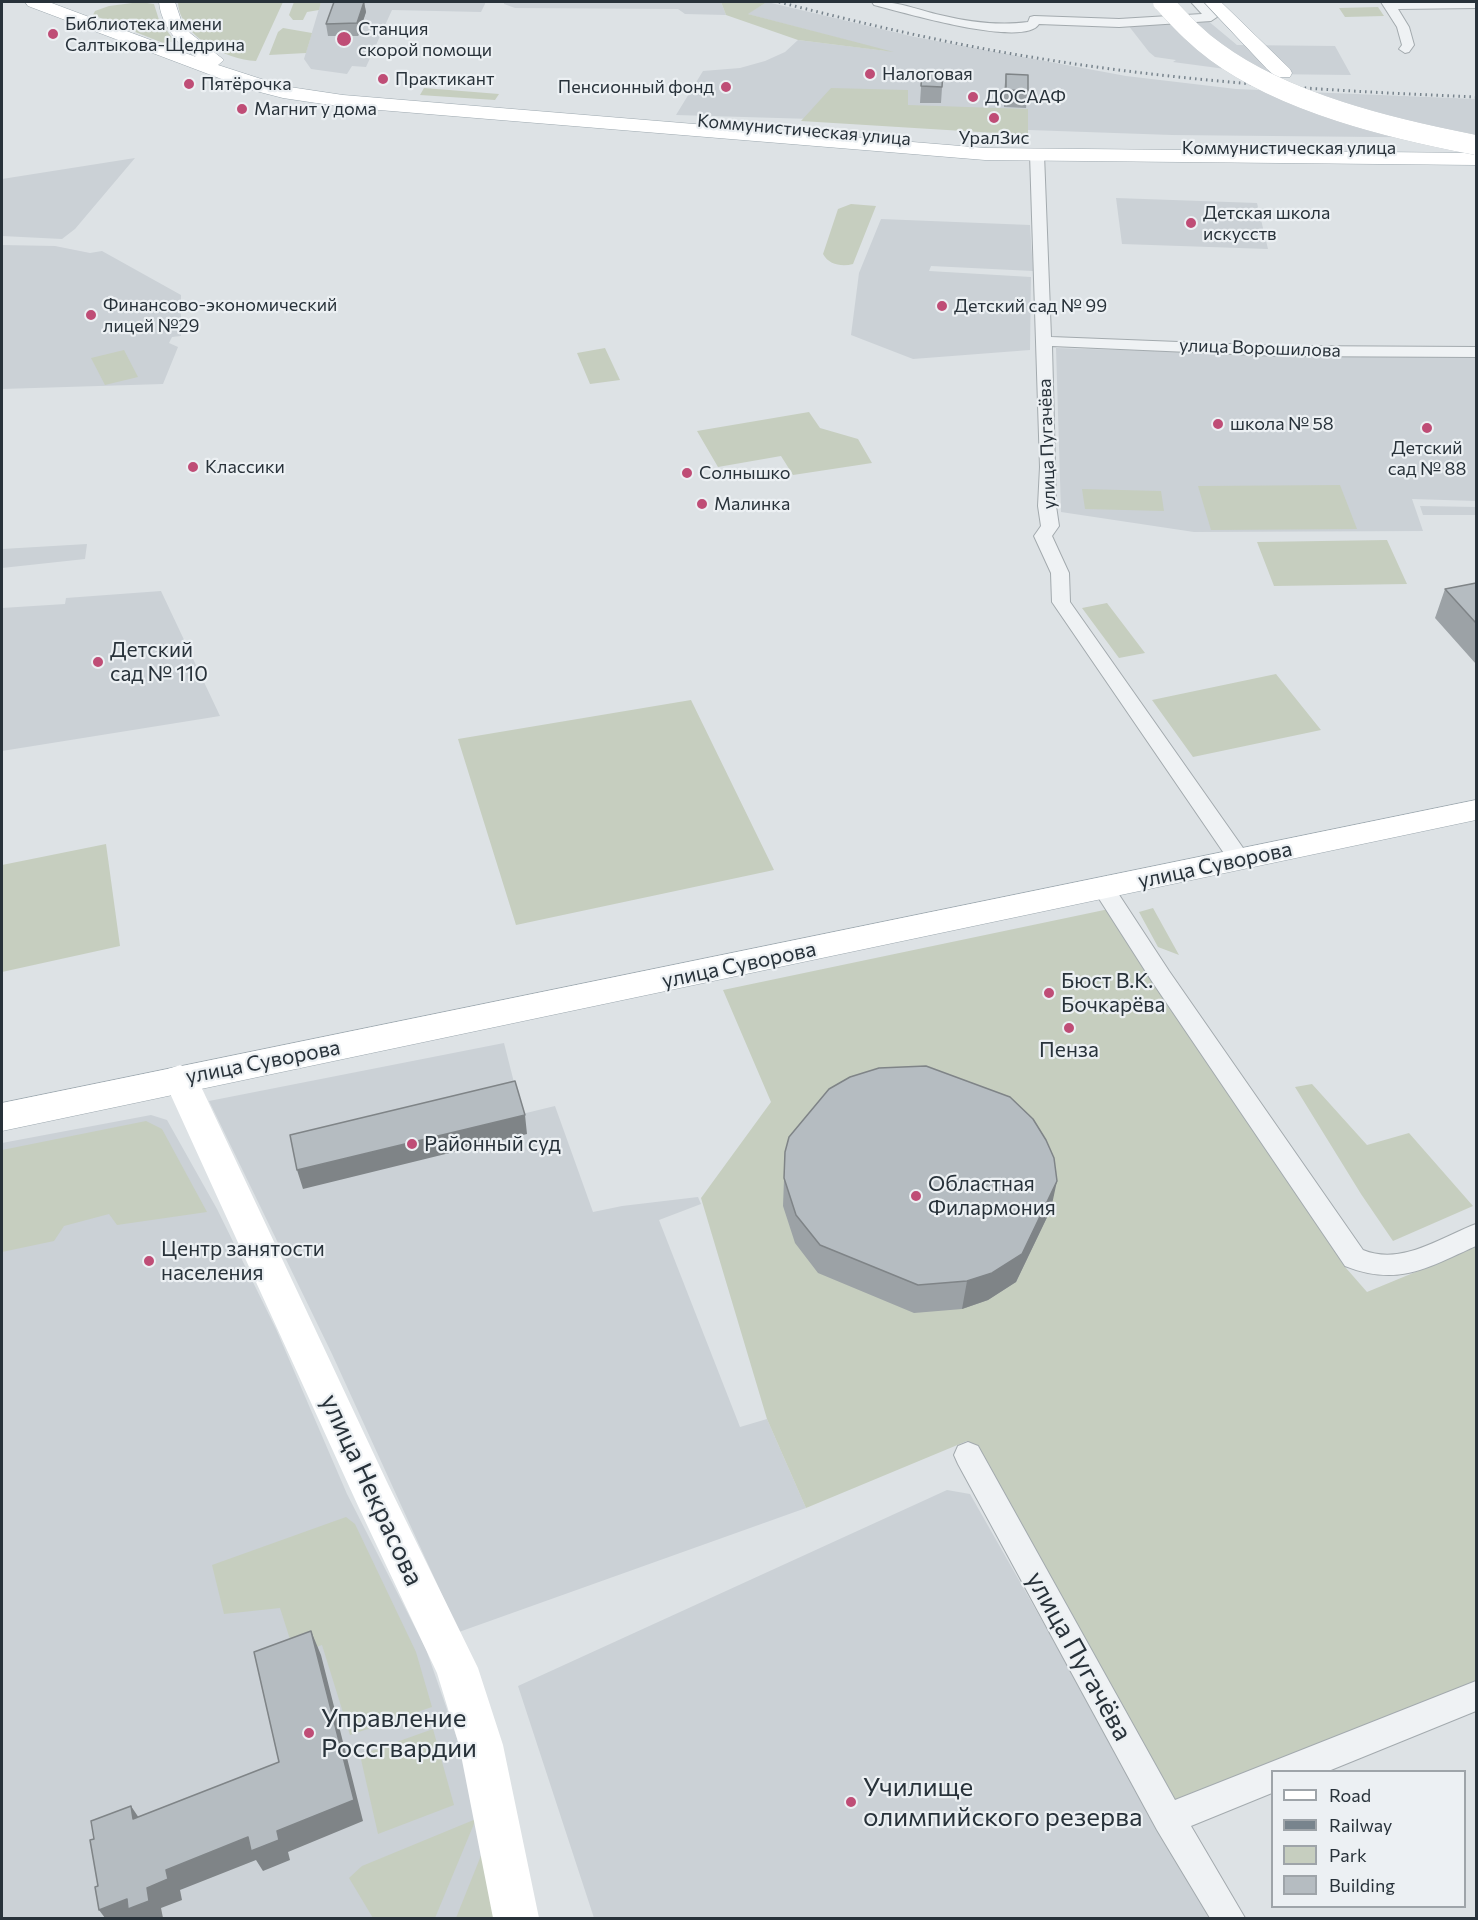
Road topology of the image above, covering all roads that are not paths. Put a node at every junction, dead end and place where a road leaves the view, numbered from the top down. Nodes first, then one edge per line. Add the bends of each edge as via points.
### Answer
1 (34, 2) edge
2 (53, 2) edge
3 (84, 2) edge
4 (167, 2) edge
5 (878, 2) edge
6 (1162, 2) edge
7 (1191, 2) edge
8 (1197, 2) edge
9 (1212, 2) edge
10 (1388, 4) edge
11 (1476, 5) edge
12 (1405, 49) dead end
13 (1283, 73) junction
14 (1476, 133) edge
15 (1476, 146) edge
16 (1037, 150) junction
17 (1476, 159) edge
18 (1043, 341) junction
19 (1476, 352) edge
20 (1476, 810) edge
21 (1240, 860) junction
22 (1104, 889) junction
23 (180, 1078) junction
24 (2, 1117) edge
25 (1476, 1235) edge
26 (968, 1455) dead end
27 (1476, 1696) edge
28 (1291, 1770) edge
29 (1271, 1777) edge
30 (1168, 1819) junction
31 (516, 1918) edge
32 (1228, 1918) edge

1 - 16 main road, Коммунистическая улица via 284,92 353,102 936,151
2 - 3 main road
4 - 16 main road, Коммунистическая улица via 181,33 207,56 315,89
5 - 8 street via 983,28 1008,29 1033,25 1034,20 1119,23 1211,17
6 - 15 main road, bridge via 1206,44 1263,79 1365,119
7 - 13 main road via 1232,41
9 - 13 main road
10 - 11 street
10 - 12 street via 1407,38
13 - 14 main road via 1377,109
15 - 16 main road, Коммунистическая улица
16 - 17 main road, Коммунистическая улица
16 - 18 street, улица Пугачёва
18 - 19 street, улица Ворошилова via 1280,351
18 - 21 street, улица Пугачёва via 1050,520 1044,536 1060,573 1061,602
20 - 21 main road, улица Суворова
21 - 22 main road, улица Суворова
22 - 23 main road, улица Суворова
22 - 25 street via 1354,1258 1366,1265 1398,1267
23 - 24 main road, улица Суворова
23 - 31 main road, улица Некрасова via 457,1668 481,1745
26 - 30 street, улица Пугачёва
27 - 28 street
29 - 30 street
30 - 32 street, улица Пугачёва

